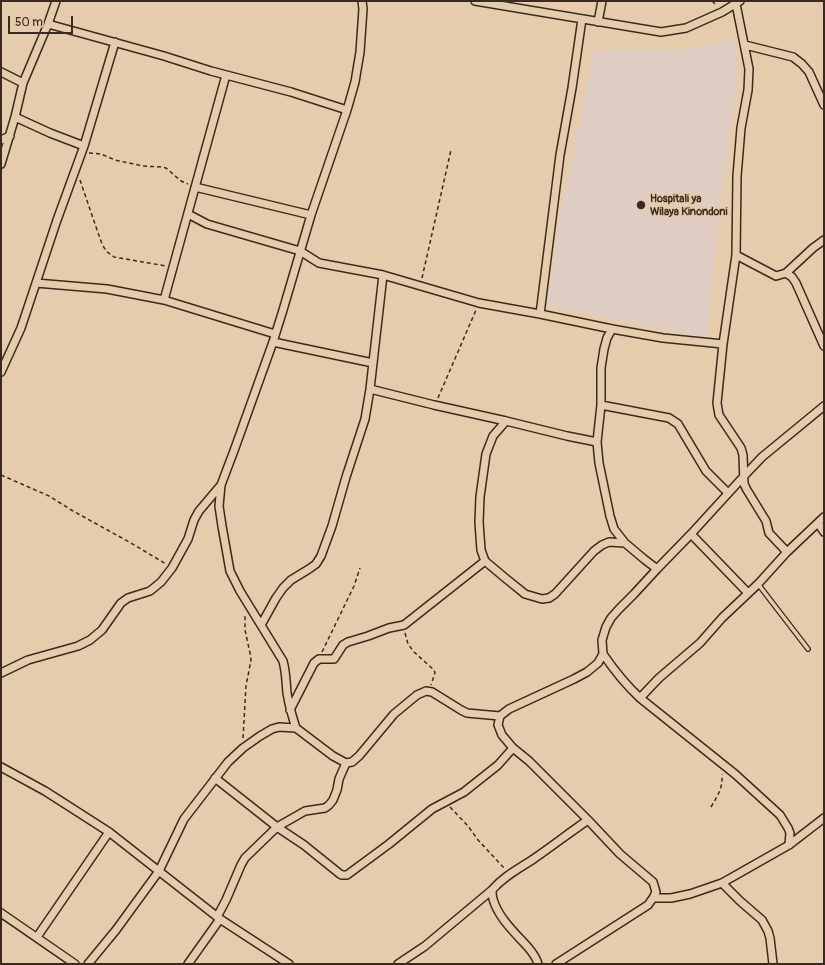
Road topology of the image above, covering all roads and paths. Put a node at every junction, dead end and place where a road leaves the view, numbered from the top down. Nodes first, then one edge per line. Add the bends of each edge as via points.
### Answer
1 (56, 1) edge
2 (362, 1) edge
3 (475, 1) edge
4 (602, 1) edge
5 (738, 2) edge
6 (582, 19) junction
7 (598, 22) junction
8 (48, 24) junction
9 (115, 42) junction
10 (745, 45) junction
11 (1, 72) edge
12 (226, 74) junction
13 (23, 83) junction
14 (824, 105) edge
15 (347, 110) junction
16 (15, 117) junction
17 (10, 136) junction
18 (1, 140) edge
19 (84, 146) junction
20 (451, 150) dead end
21 (88, 153) dead end
22 (1, 164) edge
23 (72, 180) junction
24 (195, 187) junction
25 (188, 214) junction
26 (310, 215) junction
27 (824, 240) edge
28 (300, 251) junction
29 (736, 256) junction
30 (174, 267) junction
31 (786, 273) junction
32 (383, 275) junction
33 (36, 283) junction
34 (420, 286) junction
35 (164, 300) junction
36 (479, 303) junction
37 (540, 314) junction
38 (612, 329) junction
39 (275, 334) junction
40 (273, 342) junction
41 (723, 344) junction
42 (824, 346) edge
43 (373, 363) junction
44 (1, 372) edge
45 (370, 389) junction
46 (434, 405) junction
47 (601, 405) junction
48 (824, 406) edge
49 (506, 421) junction
50 (598, 442) junction
51 (1, 475) edge
52 (744, 476) junction
53 (222, 485) junction
54 (728, 493) junction
55 (824, 517) edge
56 (818, 523) junction
57 (824, 532) edge
58 (691, 534) junction
59 (626, 543) junction
60 (787, 552) junction
61 (485, 561) junction
62 (172, 568) junction
63 (360, 568) dead end
64 (657, 569) junction
65 (758, 584) junction
66 (748, 593) junction
67 (245, 616) dead end
68 (404, 625) junction
69 (261, 626) junction
70 (808, 649) dead end
71 (603, 654) junction
72 (319, 659) junction
73 (1, 673) edge
74 (426, 690) junction
75 (640, 698) junction
76 (290, 710) junction
77 (500, 716) junction
78 (296, 728) junction
79 (243, 748) junction
80 (513, 748) junction
81 (722, 762) junction
82 (346, 763) junction
83 (1, 767) edge
84 (215, 778) junction
85 (445, 802) junction
86 (711, 806) dead end
87 (824, 818) edge
88 (588, 820) junction
89 (277, 827) junction
90 (109, 832) junction
91 (789, 845) junction
92 (159, 871) junction
93 (510, 874) junction
94 (722, 883) junction
95 (492, 890) junction
96 (653, 898) junction
97 (1, 913) edge
98 (219, 918) junction
99 (37, 937) junction
100 (75, 964) edge
101 (88, 964) edge
102 (188, 964) edge
103 (288, 964) edge
104 (398, 964) edge
105 (538, 964) edge
106 (556, 964) edge
107 (773, 964) edge

1 - 8 street
2 - 15 street via 360,52
3 - 6 street
4 - 7 street
5 - 7 street via 686,28 662,32
5 - 10 street
6 - 7 street
6 - 37 street via 560,155
8 - 9 street
8 - 13 street
9 - 12 street
9 - 19 street
10 - 14 street via 793,57 809,72
10 - 29 street via 749,69 737,176
11 - 13 street
12 - 15 street
12 - 24 street
13 - 16 street
15 - 26 street
16 - 17 street
16 - 19 street
17 - 18 street
17 - 22 street
19 - 23 street
20 - 34 path
21 - 24 path via 101,154 143,166 166,168 181,181
23 - 30 path via 78,177 106,251 114,257
23 - 33 street
24 - 25 street
24 - 26 street
25 - 28 street via 207,224
25 - 30 street
26 - 28 street
27 - 31 street
28 - 32 street via 319,263
28 - 39 street
29 - 31 street via 776,276
29 - 41 street
30 - 35 street
31 - 42 street via 796,283
32 - 34 street
32 - 43 street
33 - 35 street via 107,289
33 - 44 street via 21,328
34 - 36 street
35 - 39 street
36 - 37 street
36 - 46 path
37 - 38 street
38 - 41 street via 663,338
38 - 47 street via 607,338 601,368
39 - 40 street
40 - 43 street
40 - 53 street
41 - 52 street via 717,404 719,415 741,448
43 - 45 street
45 - 46 street
45 - 69 street via 366,419 321,556 283,588
46 - 49 street
47 - 50 street
47 - 54 street via 669,418 678,424 706,471
48 - 52 street via 762,457
49 - 50 street
49 - 61 street via 493,436 486,454 479,522 481,550
50 - 59 street via 599,463 610,516 614,528
51 - 62 path via 49,496
52 - 54 street
52 - 60 street via 744,484 766,521 769,533
53 - 62 street via 199,511 188,539
53 - 69 street via 220,506 230,571
54 - 58 street
55 - 56 street
56 - 57 street
56 - 60 street
58 - 64 street
58 - 66 street
59 - 61 street via 609,542 602,545 555,594 542,599 525,594
59 - 64 street
60 - 65 street
61 - 68 street
62 - 73 street via 150,592 128,598 121,603 102,630 90,640 78,646 28,660
63 - 72 path
64 - 71 street via 611,618 602,640
65 - 66 street
65 - 70 lane
66 - 75 street via 700,644 659,678
67 - 79 path via 251,660 246,686
68 - 72 street via 348,642 334,659
68 - 74 path via 408,644 434,670 432,684
69 - 76 street via 283,662
71 - 75 street via 615,672
71 - 77 street via 598,663 587,672 509,709
72 - 76 street via 314,663
74 - 77 street via 461,710
74 - 82 street via 394,714 359,756
75 - 81 street
76 - 78 street
77 - 80 street via 498,725 502,735
78 - 79 street via 272,729
78 - 82 street
79 - 84 street
80 - 85 street via 498,765 464,792
80 - 88 street
81 - 86 path via 723,783
81 - 91 street via 780,815 790,833
82 - 89 street via 334,800 329,805 305,811
83 - 90 street via 45,791
84 - 89 street
84 - 92 street via 184,819
85 - 89 street via 432,809 347,875 340,874
85 - 93 path
87 - 91 street
88 - 93 street
88 - 96 street via 620,854 653,882 656,892
89 - 98 street via 245,858
90 - 92 street
90 - 99 street
91 - 94 street
92 - 98 street
92 - 101 street
93 - 95 street
94 - 96 street via 690,894
94 - 107 street via 762,920 770,938
95 - 104 street via 425,946
95 - 105 street via 492,898 498,912 537,959
96 - 106 street via 648,905
97 - 99 street
98 - 102 street
98 - 103 street
99 - 100 street

